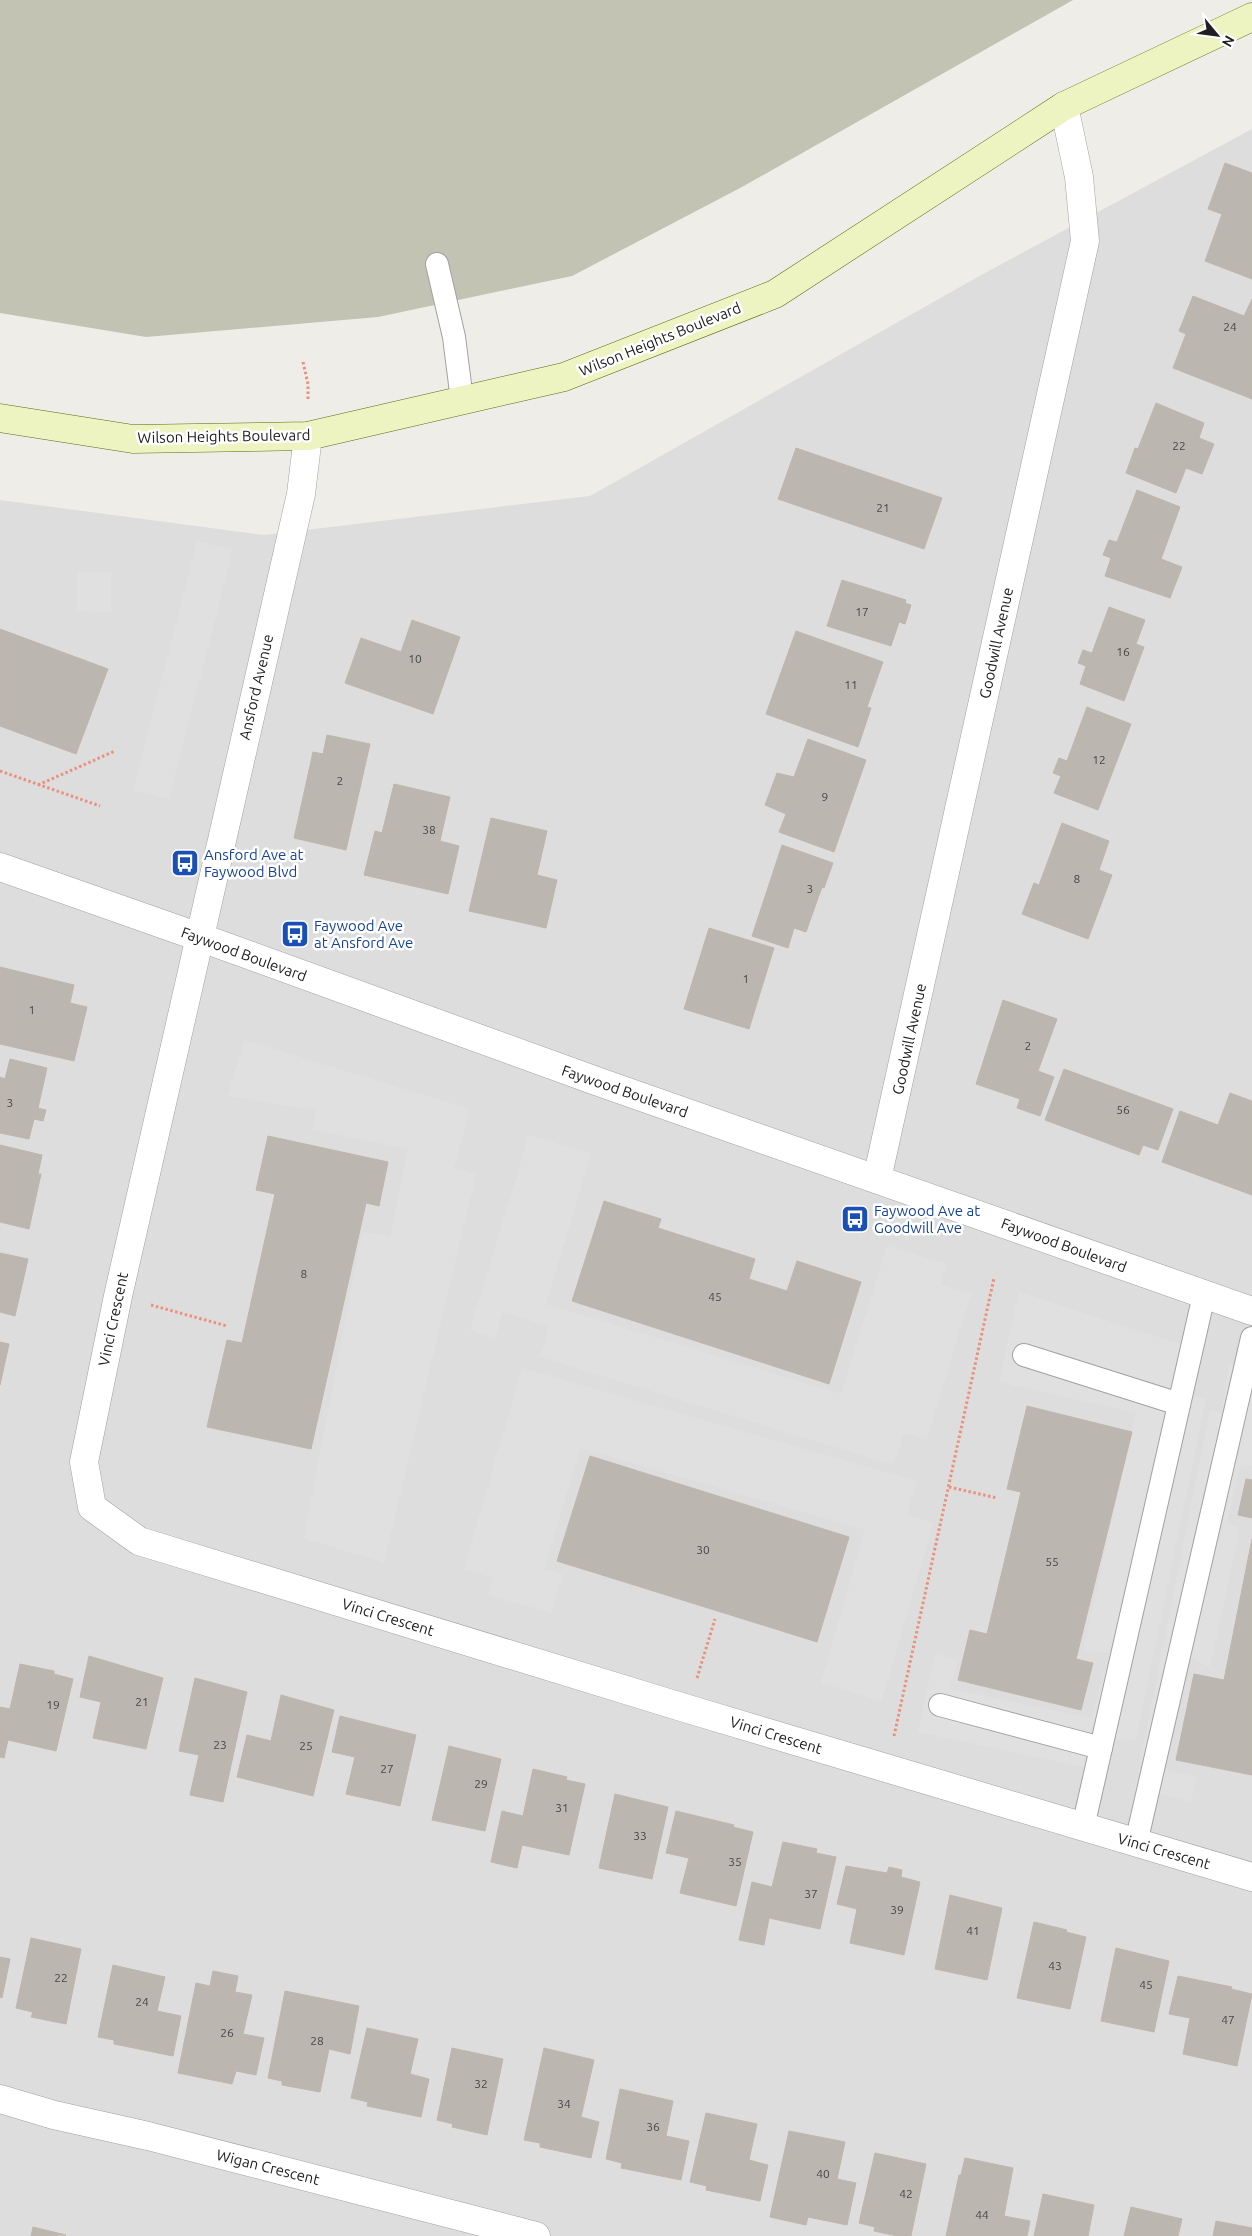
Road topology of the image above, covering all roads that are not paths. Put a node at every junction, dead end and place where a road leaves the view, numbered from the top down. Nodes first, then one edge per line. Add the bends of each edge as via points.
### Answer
1 (1252, 17) edge
2 (1064, 106) junction
3 (437, 264) dead end
4 (462, 400) junction
5 (0, 418) edge
6 (308, 436) junction
7 (0, 867) edge
8 (199, 937) junction
9 (878, 1179) junction
10 (1204, 1294) junction
11 (1252, 1311) edge
12 (1252, 1338) edge
13 (1024, 1355) dead end
14 (1179, 1404) junction
15 (1242, 1425) edge
16 (940, 1705) dead end
17 (1101, 1748) junction
18 (1083, 1827) junction
19 (1136, 1843) junction
20 (1252, 1877) edge
21 (0, 2099) edge
22 (536, 2236) edge

1 - 2 main road, Wilson Heights Boulevard
2 - 4 main road, Wilson Heights Boulevard via 775,294 564,377
2 - 9 street, Goodwill Avenue via 1079,178 1085,241
3 - 4 lane via 454,336
4 - 6 main road, Wilson Heights Boulevard
5 - 6 main road, Wilson Heights Boulevard via 133,439
6 - 8 street, Ansford Avenue via 301,494
7 - 8 street, Faywood Boulevard
8 - 9 street, Faywood Boulevard
8 - 18 street, Vinci Crescent via 84,1462 92,1507 139,1541
9 - 10 street, Faywood Boulevard
10 - 11 street, Faywood Boulevard
10 - 14 lane
12 - 15 lane
13 - 14 lane
14 - 17 lane
15 - 19 lane
16 - 17 lane
17 - 18 lane
18 - 19 street, Vinci Crescent
19 - 20 street, Vinci Crescent
21 - 22 street, Wigan Crescent

